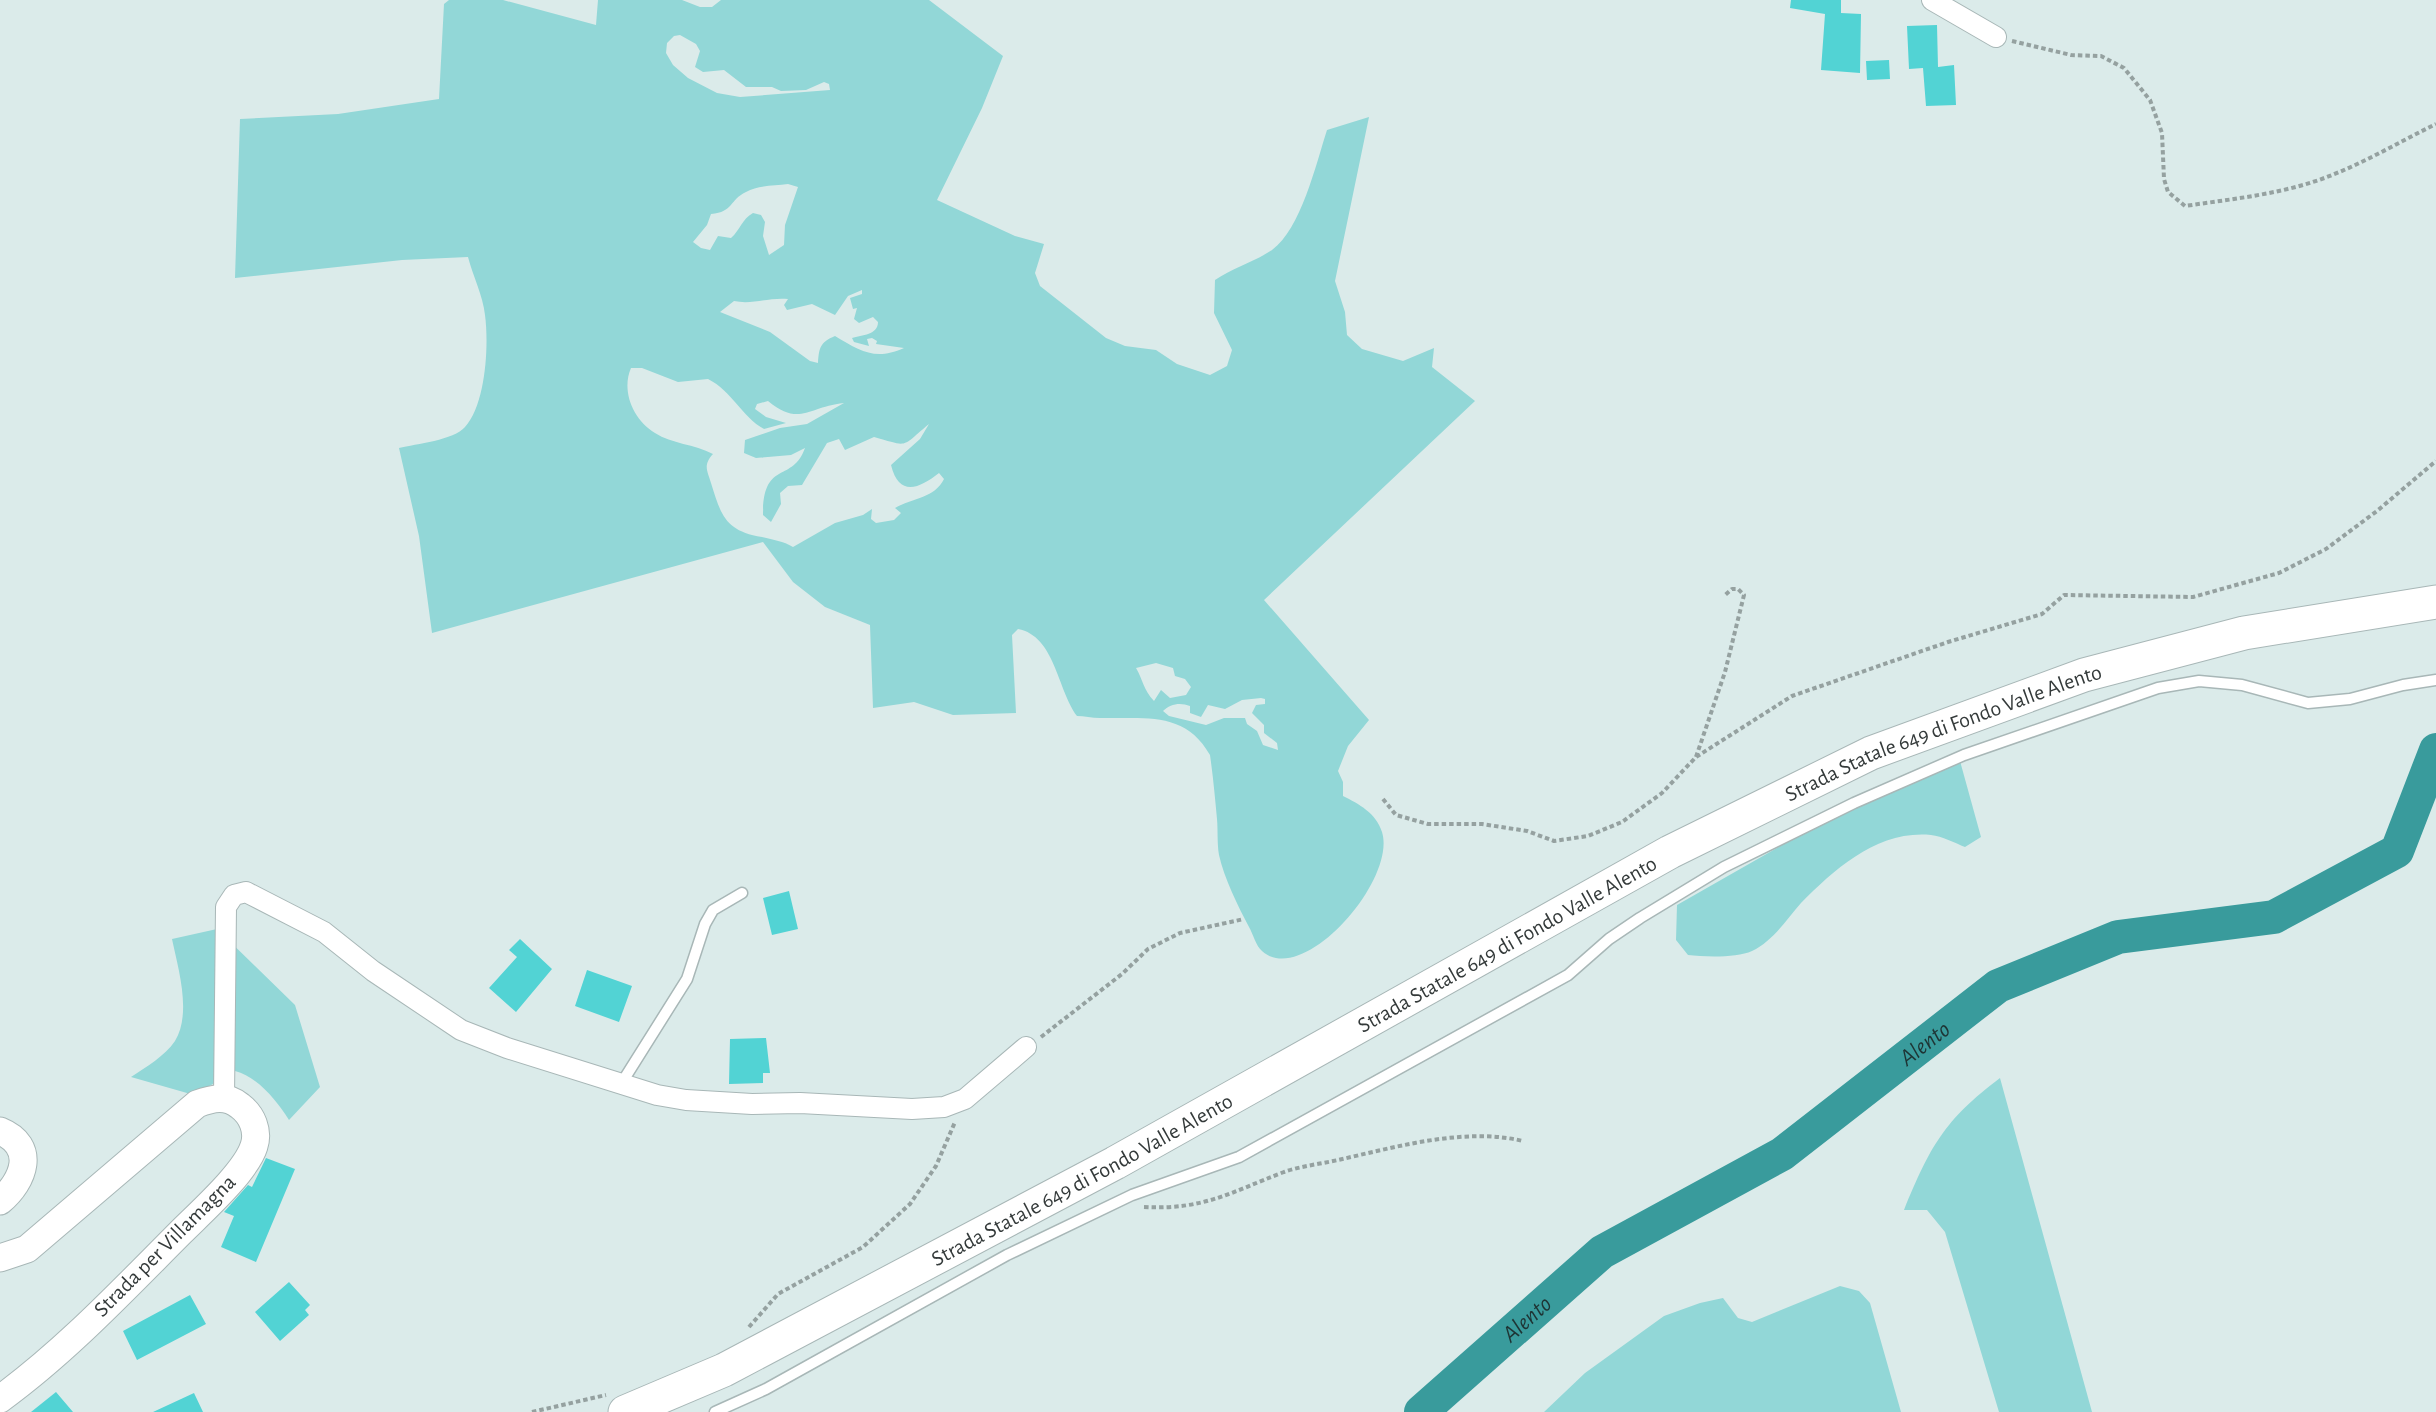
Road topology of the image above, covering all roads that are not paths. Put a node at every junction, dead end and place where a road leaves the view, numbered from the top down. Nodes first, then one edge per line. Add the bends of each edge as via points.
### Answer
1 (1932, 0) edge
2 (1996, 37) road end
3 (2436, 602) edge
4 (2436, 680) edge
5 (742, 893) dead end
6 (1026, 1047) road end
7 (621, 1084) junction
8 (224, 1098) junction
9 (0, 1131) edge
10 (0, 1201) edge
11 (0, 1258) edge
12 (0, 1399) edge
13 (622, 1402) edge
14 (715, 1412) edge

1 - 2 street
3 - 13 highway, Strada Statale 649 di Fondo Valle Alento via 2244,633 2084,675 1871,753 1670,852 1116,1163 724,1370
4 - 14 lane via 2350,699 2308,703 2242,686 2199,681 2158,688 1964,754 1854,802 1724,867 1609,939 1568,975 1239,1157 1114,1204 1007,1255 766,1389
5 - 7 lane via 713,910 687,979
6 - 7 street via 965,1100 944,1107 686,1100
7 - 8 street via 461,1030 373,971 324,932 246,892 234,895 226,907
8 - 11 main road via 210,1099 187,1111 27,1249
8 - 12 main road, Strada per Villamagna via 251,1118 256,1134 247,1160 215,1198 127,1286
9 - 10 main road via 15,1142 24,1167 13,1190

